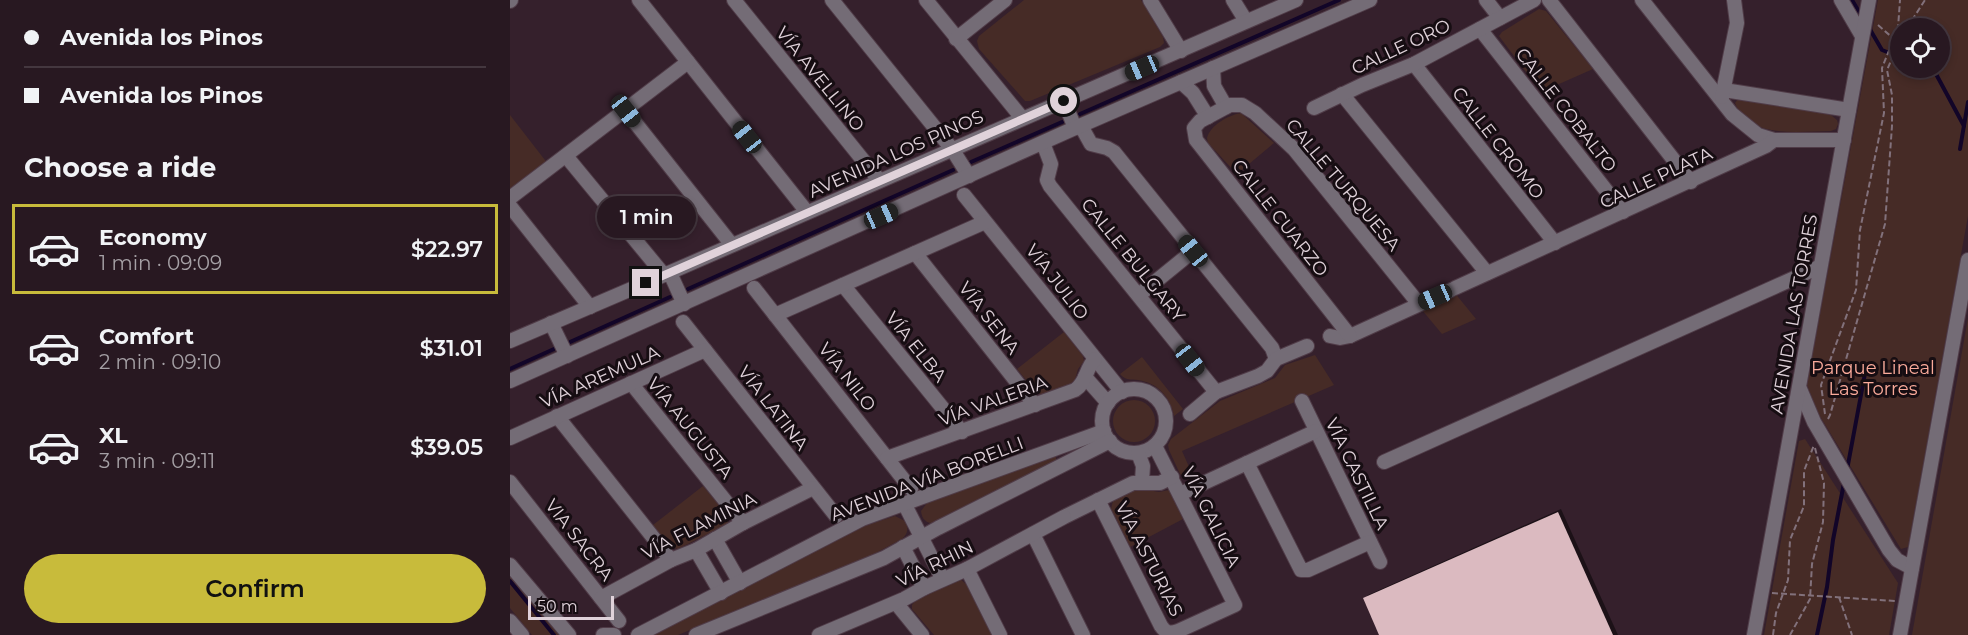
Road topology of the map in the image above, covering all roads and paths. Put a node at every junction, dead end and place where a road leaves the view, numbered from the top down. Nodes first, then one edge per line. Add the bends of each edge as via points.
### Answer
1 (639, 0) edge
2 (734, 0) edge
3 (832, 0) edge
4 (926, 0) edge
5 (1005, 0) edge
6 (1150, 0) edge
7 (1233, 0) edge
8 (1296, 0) edge
9 (1370, 0) edge
10 (1486, 0) edge
11 (1549, 0) edge
12 (1642, 0) edge
13 (1734, 0) edge
14 (1840, 0) edge
15 (1900, 0) edge
16 (1925, 0) edge
17 (1525, 2) edge
18 (1868, 8) edge
19 (1500, 18) junction
20 (1899, 18) edge
21 (1913, 18) edge
22 (1246, 21) junction
23 (1480, 29) junction
24 (1890, 35) edge
25 (1862, 36) junction
26 (956, 39) junction
27 (1890, 47) edge
28 (1181, 51) junction
29 (688, 62) junction
30 (1890, 62) edge
31 (1414, 64) junction
32 (1213, 68) junction
33 (1181, 82) junction
34 (1342, 94) junction
35 (1723, 96) junction
36 (1064, 101) junction
37 (1228, 106) junction
38 (1314, 108) dead end
39 (1849, 110) junction
40 (626, 111) junction
41 (1022, 118) junction
42 (1204, 119) junction
43 (1078, 127) junction
44 (1774, 140) junction
45 (1844, 140) junction
46 (1043, 143) junction
47 (952, 149) junction
48 (566, 156) junction
49 (969, 177) junction
50 (879, 180) junction
51 (1691, 182) junction
52 (964, 195) dead end
53 (510, 198) edge
54 (510, 206) edge
55 (807, 212) junction
56 (1623, 212) junction
57 (985, 222) junction
58 (1555, 243) junction
59 (732, 244) junction
60 (1193, 251) junction
61 (915, 253) junction
62 (1968, 260) edge
63 (1819, 267) junction
64 (1487, 273) junction
65 (667, 274) junction
66 (843, 285) junction
67 (754, 288) dead end
68 (1138, 295) junction
69 (684, 304) junction
70 (1419, 304) junction
71 (590, 307) junction
72 (775, 315) junction
73 (683, 322) dead end
74 (551, 323) junction
75 (512, 336) edge
76 (1330, 336) dead end
77 (1350, 336) junction
78 (1307, 346) dead end
79 (705, 350) junction
80 (567, 356) junction
81 (1095, 359) junction
82 (1276, 359) junction
83 (1085, 377) junction
84 (510, 381) edge
85 (631, 383) junction
86 (1799, 388) junction
87 (1122, 392) junction
88 (1216, 392) junction
89 (1302, 401) dead end
90 (1108, 403) junction
91 (1035, 405) junction
92 (1190, 414) dead end
93 (558, 416) junction
94 (1793, 420) junction
95 (1820, 421) junction
96 (1316, 431) junction
97 (962, 432) junction
98 (1107, 436) junction
99 (510, 438) edge
100 (1074, 442) junction
101 (1155, 446) junction
102 (1138, 453) junction
103 (1080, 456) junction
104 (887, 458) junction
105 (1384, 462) dead end
106 (1247, 463) junction
107 (1172, 477) junction
108 (1142, 481) junction
109 (510, 482) edge
110 (813, 488) junction
111 (911, 489) dead end
112 (1180, 494) junction
113 (1098, 500) junction
114 (905, 505) junction
115 (836, 516) dead end
116 (743, 523) junction
117 (1033, 534) junction
118 (920, 537) junction
119 (715, 539) junction
120 (1371, 542) junction
121 (903, 547) junction
122 (696, 550) junction
123 (671, 560) junction
124 (1380, 562) dead end
125 (510, 565) edge
126 (967, 568) junction
127 (1912, 568) junction
128 (942, 578) junction
129 (740, 583) junction
130 (924, 588) junction
131 (1772, 592) dead end
132 (721, 593) junction
133 (1784, 593) junction
134 (1811, 595) junction
135 (1839, 597) junction
136 (601, 598) junction
137 (1895, 601) dead end
138 (896, 603) junction
139 (510, 621) edge
140 (619, 621) dead end
141 (1169, 633) joint
142 (823, 634) edge
143 (522, 635) edge
144 (569, 635) edge
145 (603, 635) edge
146 (614, 635) edge
147 (638, 635) edge
148 (696, 635) edge
149 (922, 635) edge
150 (1000, 635) edge
151 (1083, 635) edge
152 (1754, 635) edge
153 (1773, 635) edge
154 (1790, 635) edge
155 (1852, 635) edge
156 (1899, 635) edge

1 - 29 street
2 - 50 street, VÍA AVELLINO
3 - 47 street
4 - 26 street
5 - 26 street
6 - 28 street
7 - 22 street
8 - 22 street, AVENIDA LOS PINOS
9 - 32 street
10 - 19 street
11 - 51 street
12 - 35 street
13 - 35 street via 1737,22
14 - 25 street
15 - 20 path
16 - 21 path
17 - 19 street, CALLE ORO
18 - 24 path via 1873,20
18 - 25 street, AVENIDA LAS TORRES
19 - 23 street, CALLE ORO
22 - 28 street, AVENIDA LOS PINOS
23 - 31 street, CALLE ORO
23 - 56 street, CALLE COBALTO
25 - 39 street, AVENIDA LAS TORRES
26 - 41 street
27 - 95 path via 1881,74 1884,112 1860,230 1856,290 1821,385
28 - 36 street, AVENIDA LOS PINOS
29 - 40 street
29 - 55 street
30 - 95 path via 1887,70 1893,109 1885,224 1830,416
31 - 34 street, CALLE ORO
31 - 58 street, CALLE CROMO
32 - 33 street
32 - 37 street via 1212,81
33 - 42 street via 1193,93
33 - 43 street
34 - 38 street, CALLE ORO
34 - 64 street
35 - 39 street
35 - 44 street via 1746,127
36 - 41 street, AVENIDA LOS PINOS
36 - 43 street
37 - 42 street
37 - 70 street, CALLE TURQUESA via 1245,106 1290,144
39 - 45 street, AVENIDA LAS TORRES
40 - 48 street
40 - 59 street
41 - 47 street, AVENIDA LOS PINOS
42 - 77 street, CALLE CUARZO via 1194,128 1196,140
43 - 46 street
43 - 60 street via 1089,143 1114,152
44 - 45 street, CALLE PLATA
44 - 51 street, CALLE PLATA
45 - 63 street, AVENIDA LAS TORRES
46 - 49 street
46 - 68 street, CALLE BULGARY via 1051,164 1047,180 1050,186
47 - 49 street
47 - 50 street, AVENIDA LOS PINOS
48 - 53 street
48 - 65 street
49 - 69 street
50 - 55 street, AVENIDA LOS PINOS
51 - 56 street, CALLE PLATA
52 - 57 street, VÍA JULIO
54 - 71 street
55 - 59 street, AVENIDA LOS PINOS
56 - 58 street, CALLE PLATA
57 - 61 street
57 - 81 street, VÍA JULIO
58 - 64 street, CALLE PLATA
59 - 65 street, AVENIDA LOS PINOS
60 - 68 street
60 - 82 street via 1272,348
61 - 66 street
61 - 91 street, VÍA SENA
62 - 127 street
63 - 86 street, AVENIDA LAS TORRES
63 - 105 street
64 - 70 street, CALLE PLATA
65 - 69 street
65 - 71 street, AVENIDA LOS PINOS
66 - 72 street
66 - 97 street, VÍA ELBA
67 - 72 street, VÍA NILO
68 - 88 street, CALLE BULGARY
69 - 80 street
70 - 77 street, CALLE PLATA
71 - 74 street, AVENIDA LOS PINOS
72 - 104 street, VÍA NILO
73 - 79 street, VÍA LATINA
74 - 75 street, AVENIDA LOS PINOS
74 - 80 street
76 - 77 street
78 - 82 street
79 - 85 street, VÍA AREMULA
79 - 110 street, VÍA LATINA
80 - 84 street
81 - 83 street, VÍA VALERIA
81 - 87 street, VÍA JULIO
82 - 88 street via 1258,376
83 - 90 street
83 - 91 street, VÍA VALERIA via 1075,390
85 - 93 street, VÍA AREMULA
85 - 116 street, VÍA AUGUSTA
86 - 94 street, AVENIDA LAS TORRES
86 - 95 street
87 - 90 street
87 - 101 street via 1142,390 1164,409 1165,429
88 - 92 street
89 - 96 street, VÍA CASTILLA
90 - 98 street via 1104,412
91 - 97 street, VÍA VALERIA
93 - 99 street, VÍA AREMULA
93 - 123 street
94 - 95 street
94 - 152 street, AVENIDA LAS TORRES
95 - 127 street via 1888,550
96 - 106 street
96 - 120 street, VÍA CASTILLA
97 - 104 street, VÍA VALERIA
98 - 100 street, AVENIDA VÍA BORELLI
98 - 102 street via 1118,448
98 - 103 street
100 - 103 street
100 - 114 street, AVENIDA VÍA BORELLI
101 - 102 street
101 - 107 street, VÍA GALICIA
102 - 108 street via 1143,466
103 - 118 street
104 - 111 street, VÍA NILO
106 - 112 street
106 - 120 street via 1303,571
107 - 108 street, VÍA RHIN via 1160,483
107 - 112 street, VÍA GALICIA
108 - 113 street, VÍA RHIN
109 - 136 street, VIA SACRA
110 - 115 street, VÍA LATINA
110 - 116 street, VÍA FLAMINIA
112 - 141 street, VÍA GALICIA via 1234,604
113 - 117 street, VÍA RHIN
113 - 141 street, VÍA ASTURIAS via 1161,626
114 - 118 street
114 - 129 street, AVENIDA VÍA BORELLI via 862,519
116 - 119 street, VÍA FLAMINIA
117 - 126 street, VÍA RHIN
117 - 151 street
118 - 121 street
118 - 128 street
119 - 122 street, VÍA FLAMINIA
119 - 129 street
120 - 124 street, VÍA CASTILLA
121 - 130 street
121 - 148 street
122 - 123 street, VÍA FLAMINIA
122 - 132 street
123 - 136 street, VÍA FLAMINIA
125 - 144 street
126 - 128 street, VÍA RHIN
126 - 150 street
127 - 156 street
128 - 130 street, VÍA RHIN
129 - 132 street, AVENIDA VÍA BORELLI
130 - 138 street, VÍA RHIN
131 - 133 path
132 - 147 street, AVENIDA VÍA BORELLI
133 - 134 path
133 - 134 path via 1790,540 1804,506 1804,471 1817,442 1824,504 1812,564
133 - 153 path
134 - 135 path
134 - 154 path
135 - 137 path
135 - 155 path
136 - 140 street, VIA SACRA
138 - 142 street, VÍA RHIN
138 - 149 street
139 - 143 street
145 - 146 street

